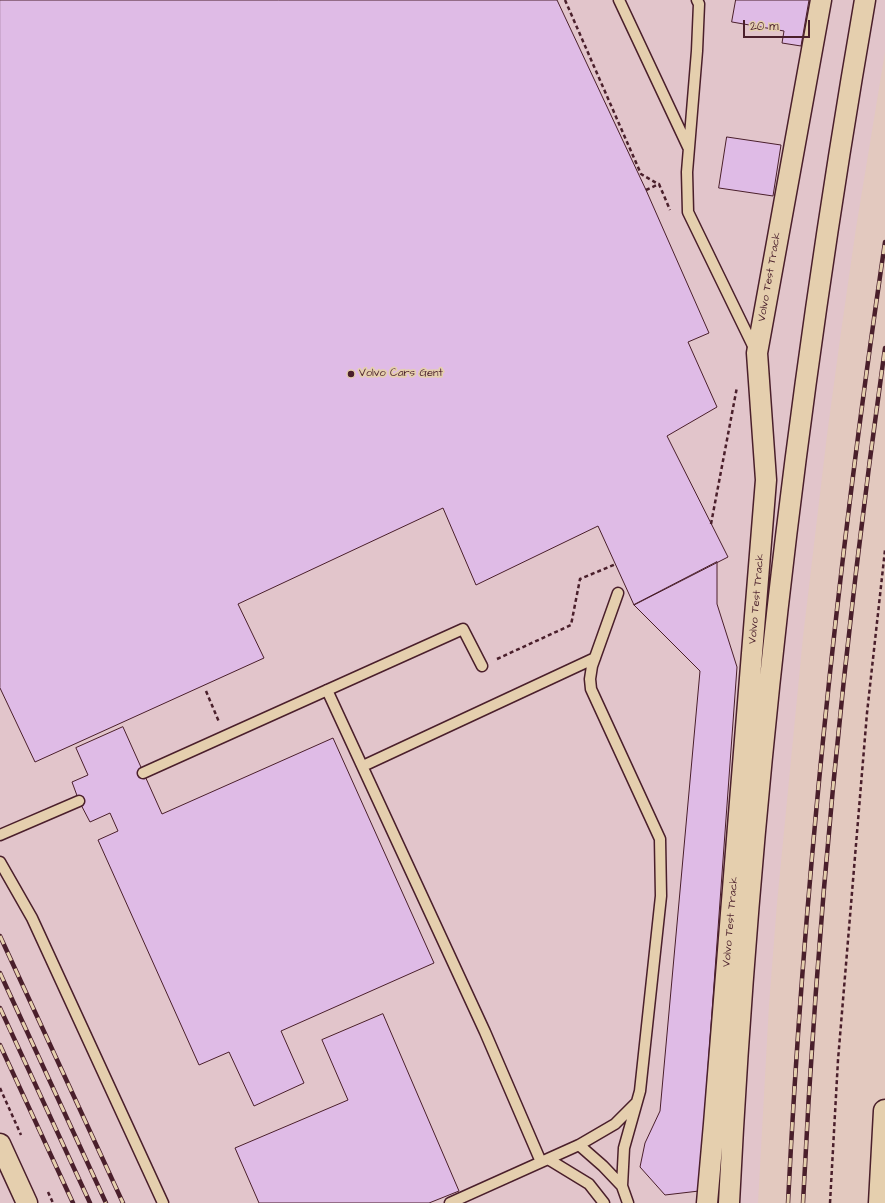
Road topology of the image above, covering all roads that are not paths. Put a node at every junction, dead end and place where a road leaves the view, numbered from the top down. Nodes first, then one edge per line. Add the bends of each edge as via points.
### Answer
1 (619, 0) edge
2 (697, 0) edge
3 (821, 0) edge
4 (865, 0) edge
5 (688, 149) junction
6 (757, 353) junction
7 (618, 593) dead end
8 (595, 658) junction
9 (482, 666) road end
10 (327, 690) junction
11 (362, 766) junction
12 (143, 773) dead end
13 (79, 801) dead end
14 (0, 835) edge
15 (0, 862) edge
16 (636, 1103) junction
17 (885, 1111) edge
18 (0, 1144) edge
19 (579, 1145) junction
20 (544, 1160) junction
21 (622, 1186) junction
22 (27, 1203) edge
23 (163, 1203) edge
24 (450, 1203) edge
25 (604, 1203) edge
26 (628, 1203) edge
27 (707, 1203) edge
28 (729, 1203) edge
29 (880, 1203) edge

1 - 5 lane
2 - 5 lane via 697,51
3 - 6 street, Volvo Test Track
4 - 28 street, Volvo Test Track via 833,188 812,335 776,626 740,1010
5 - 6 lane via 688,212
6 - 27 street, Volvo Test Track via 766,480
7 - 8 lane
8 - 11 lane
8 - 16 lane via 590,679 591,690 660,839 661,896 640,1091
9 - 10 lane via 463,629
10 - 11 lane
10 - 12 lane
11 - 20 lane
13 - 14 lane
15 - 23 lane via 32,918
16 - 19 lane via 614,1124
16 - 21 lane via 624,1148
17 - 29 highway
18 - 22 street
19 - 20 lane
19 - 21 lane
20 - 24 lane
20 - 25 lane via 589,1184
21 - 26 lane

